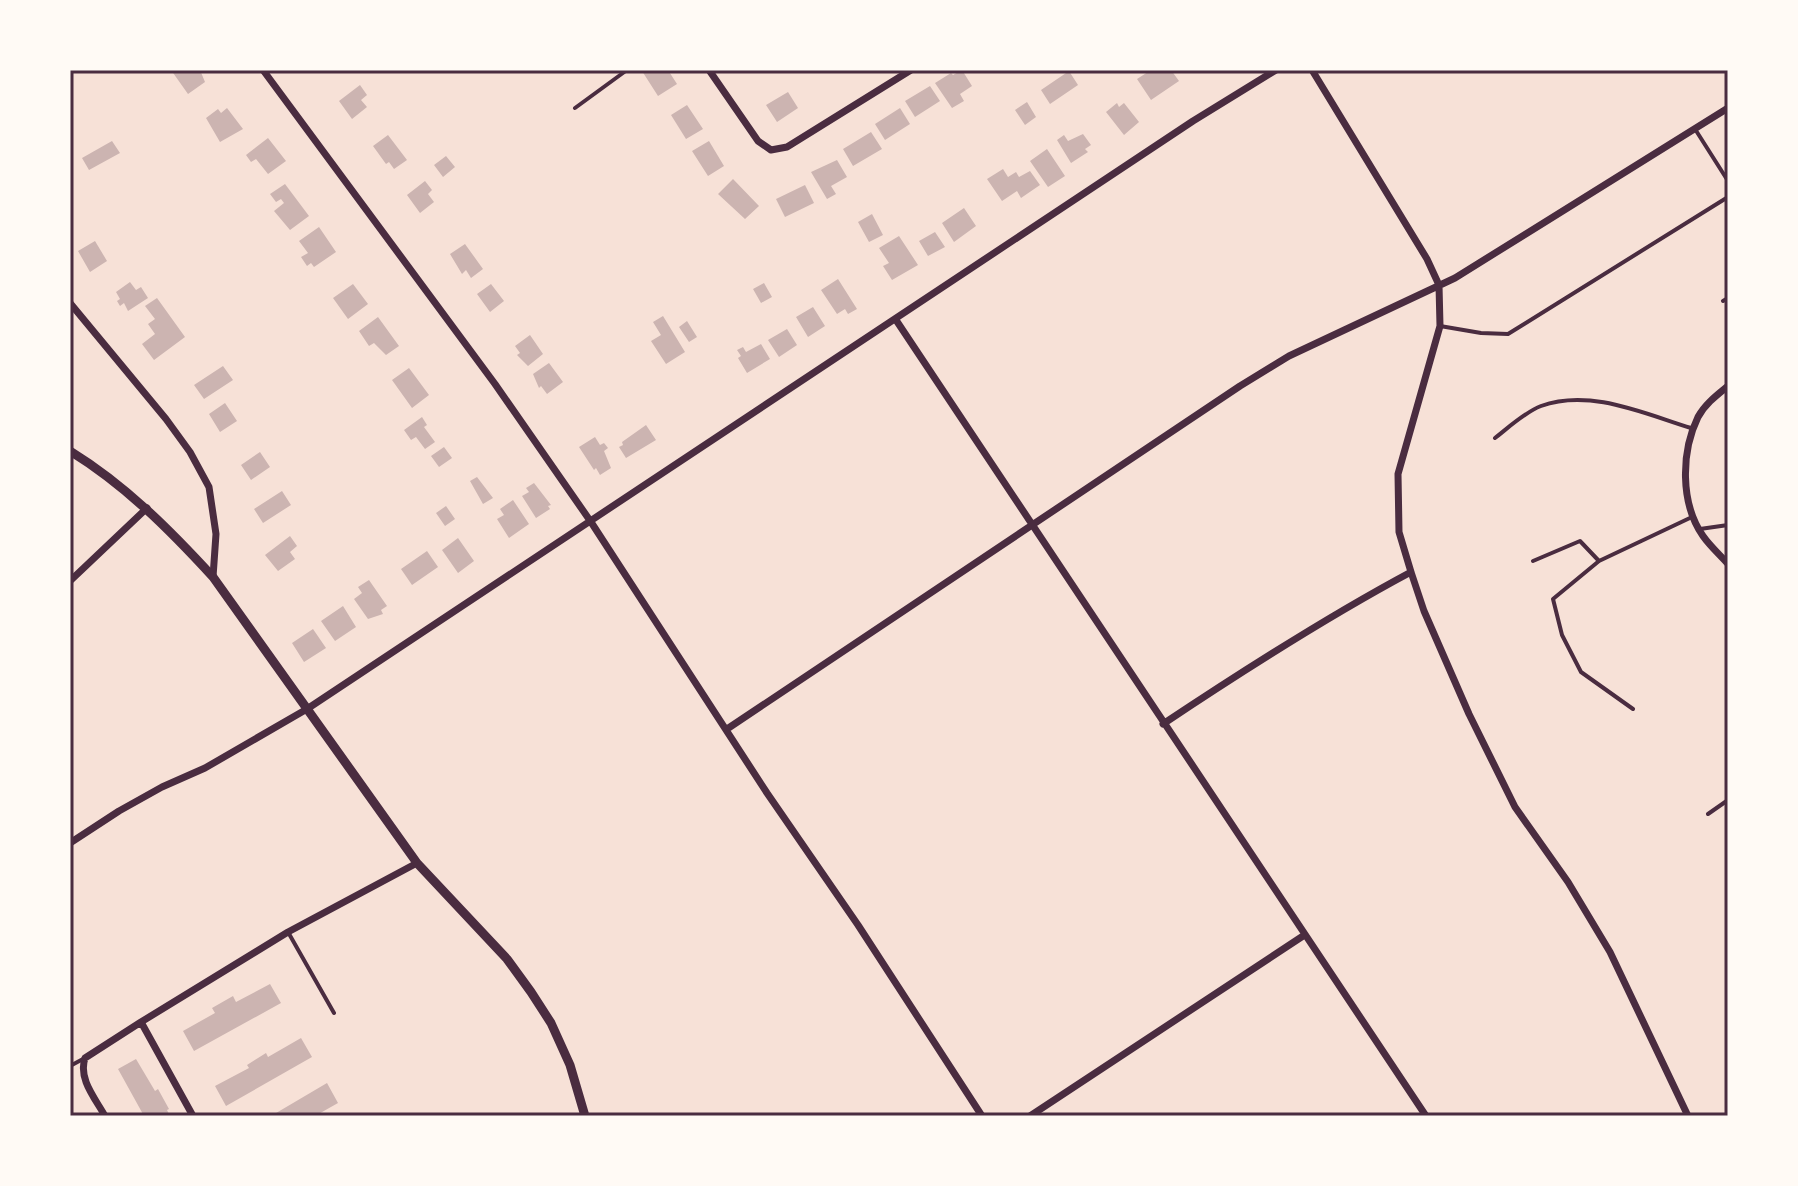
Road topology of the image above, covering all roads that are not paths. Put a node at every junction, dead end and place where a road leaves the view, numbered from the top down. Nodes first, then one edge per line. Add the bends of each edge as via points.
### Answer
1 (263, 70) edge
2 (627, 70) edge
3 (709, 70) edge
4 (911, 70) edge
5 (1276, 70) edge
6 (1312, 70) edge
7 (575, 108) dead end
8 (1728, 108) edge
9 (1695, 129) junction
10 (1728, 181) edge
11 (1728, 197) edge
12 (1439, 285) junction
13 (70, 303) edge
14 (896, 320) junction
15 (1440, 326) junction
16 (1728, 386) edge
17 (1694, 429) junction
18 (1495, 438) dead end
19 (70, 451) edge
20 (147, 508) junction
21 (1694, 516) junction
22 (591, 522) junction
23 (1032, 525) junction
24 (1728, 525) edge
25 (1700, 529) junction
26 (1533, 561) dead end
27 (1599, 561) junction
28 (1728, 564) edge
29 (1411, 572) junction
30 (213, 577) junction
31 (70, 581) edge
32 (307, 709) junction
33 (1633, 709) dead end
34 (1163, 724) junction
35 (727, 729) junction
36 (1728, 800) edge
37 (1708, 814) dead end
38 (70, 843) edge
39 (417, 863) junction
40 (288, 932) junction
41 (1303, 936) junction
42 (334, 1013) dead end
43 (141, 1022) junction
44 (85, 1058) junction
45 (70, 1066) edge
46 (105, 1116) edge
47 (193, 1116) edge
48 (585, 1116) edge
49 (982, 1116) edge
50 (1030, 1116) edge
51 (1426, 1116) edge
52 (1688, 1116) edge

1 - 22 street
2 - 7 lane
3 - 4 street via 758,141 771,150 787,147
5 - 14 street
6 - 12 street
8 - 9 street
9 - 10 lane
9 - 12 street
11 - 15 lane via 1508,334
12 - 15 street
12 - 23 street via 1289,356
13 - 30 street via 158,408 209,487 216,534
14 - 22 street
14 - 23 street
15 - 29 street via 1398,474 1399,532
16 - 17 street via 1710,400
17 - 18 lane via 1611,403 1576,400 1540,406
17 - 21 street via 1686,463
19 - 20 street
20 - 30 street
20 - 31 street
21 - 25 street
21 - 27 lane
22 - 32 street
22 - 35 street
23 - 34 street
23 - 35 street
24 - 25 lane
25 - 28 street
26 - 27 lane via 1580,541
27 - 33 lane via 1553,599 1562,635 1581,672
29 - 34 street via 1259,660
29 - 52 street via 1469,714 1515,807 1610,952
30 - 32 street
32 - 38 street
32 - 39 street
34 - 41 street
35 - 49 street
36 - 37 lane
39 - 40 street
39 - 48 street via 531,992 570,1065
40 - 42 lane
40 - 43 street
41 - 50 street
41 - 51 street
43 - 44 street
43 - 47 street
44 - 45 lane
44 - 46 street via 87,1084

